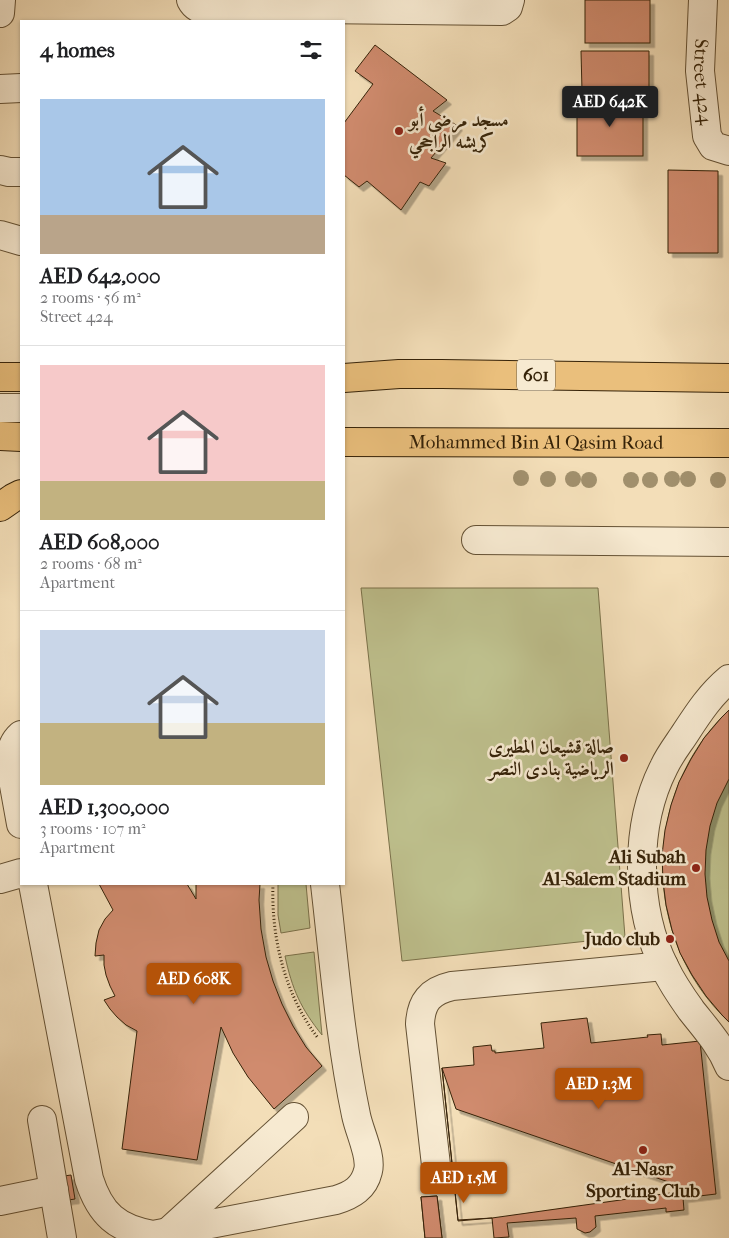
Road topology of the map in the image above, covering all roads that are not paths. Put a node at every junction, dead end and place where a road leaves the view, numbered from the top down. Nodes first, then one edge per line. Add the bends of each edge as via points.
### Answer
1 (1, 0) edge
2 (190, 0) edge
3 (510, 0) edge
4 (704, 0) edge
5 (314, 5) edge
6 (0, 13) edge
7 (20, 88) edge
8 (0, 89) edge
9 (729, 151) edge
10 (0, 170) edge
11 (20, 172) edge
12 (0, 235) edge
13 (20, 241) edge
14 (348, 374) edge
15 (729, 378) edge
16 (0, 408) edge
17 (20, 408) edge
18 (0, 436) edge
19 (20, 437) edge
20 (345, 442) edge
21 (729, 443) edge
22 (20, 494) edge
23 (0, 506) edge
24 (476, 540) dead end
25 (729, 542) edge
26 (729, 679) edge
27 (20, 736) edge
28 (20, 818) edge
29 (20, 873) edge
30 (0, 880) edge
31 (20, 882) edge
32 (33, 885) edge
33 (325, 885) edge
34 (0, 888) edge
35 (664, 966) junction
36 (729, 1066) edge
37 (294, 1118) dead end
38 (42, 1120) dead end
39 (437, 1174) dead end
40 (54, 1190) junction
41 (0, 1201) edge
42 (168, 1232) junction
43 (62, 1238) edge

1 - 6 street
2 - 5 street via 200,9 209,11
3 - 5 street via 502,11
4 - 9 street, Street 424 via 700,71 706,136 714,146
7 - 8 street
10 - 11 street
12 - 13 street
14 - 15 main road, 601
16 - 17 street
18 - 19 main road
20 - 21 main road, Mohammed Bin Al Qasim Road
22 - 23 main road
24 - 25 street
26 - 35 street via 711,696 664,766 647,814 643,840 643,892 654,942
27 - 28 street via 10,754
29 - 30 street
31 - 34 street
32 - 42 street via 93,1193 111,1218 124,1227 153,1235
33 - 42 street via 348,1072 368,1157 369,1169 365,1180 348,1197
35 - 36 street
35 - 39 street via 452,986 428,998 420,1015 420,1024
37 - 42 street
38 - 40 street
40 - 41 street
40 - 43 street

